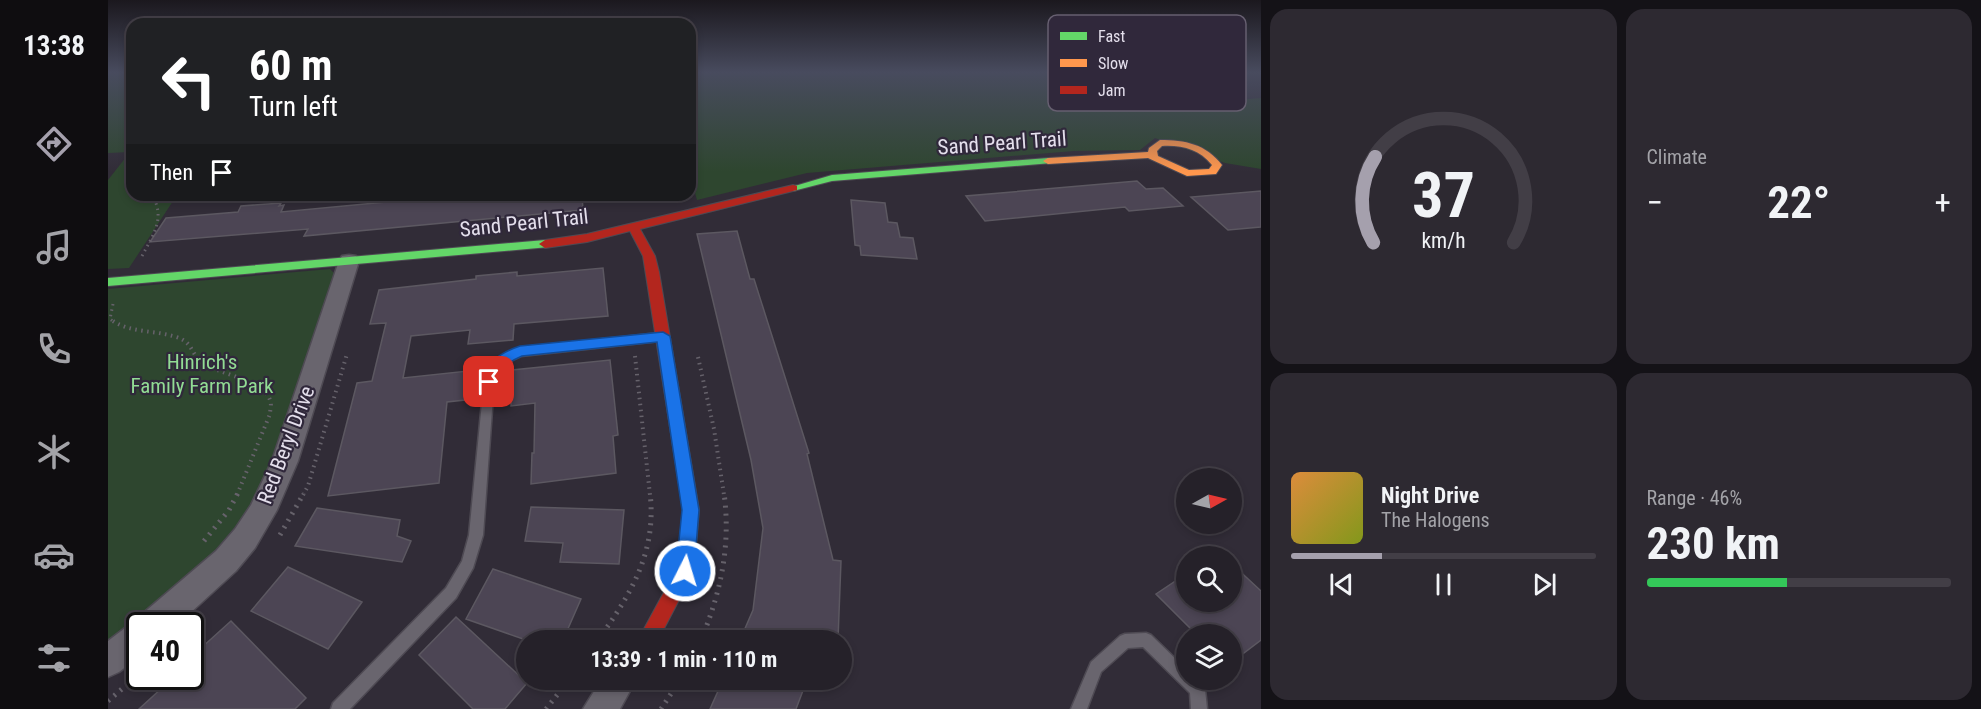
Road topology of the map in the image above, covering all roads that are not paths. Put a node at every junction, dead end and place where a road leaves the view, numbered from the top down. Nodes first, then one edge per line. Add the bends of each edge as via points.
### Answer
1 (1154, 155) dead end
2 (634, 227) junction
3 (349, 261) junction
4 (108, 282) edge
5 (663, 336) junction
6 (168, 612) edge
7 (654, 630) edge
8 (126, 647) edge
9 (108, 661) edge
10 (1176, 669) edge
11 (613, 690) edge
12 (1197, 690) edge
13 (339, 709) edge
14 (600, 709) edge
15 (1079, 709) edge
16 (1199, 709) edge

1 - 2 street, Sand Pearl Trail via 832,178
2 - 3 street, Sand Pearl Trail via 564,242
2 - 5 street via 649,256
3 - 4 street, Sand Pearl Trail
3 - 6 street, Red Beryl Drive via 273,491 227,560
5 - 7 street via 691,510 685,571
5 - 13 lane via 520,351 503,358 489,382 476,535 468,562 451,592
8 - 9 street
10 - 15 lane via 1146,640 1125,641 1096,667
11 - 14 street
12 - 16 lane

